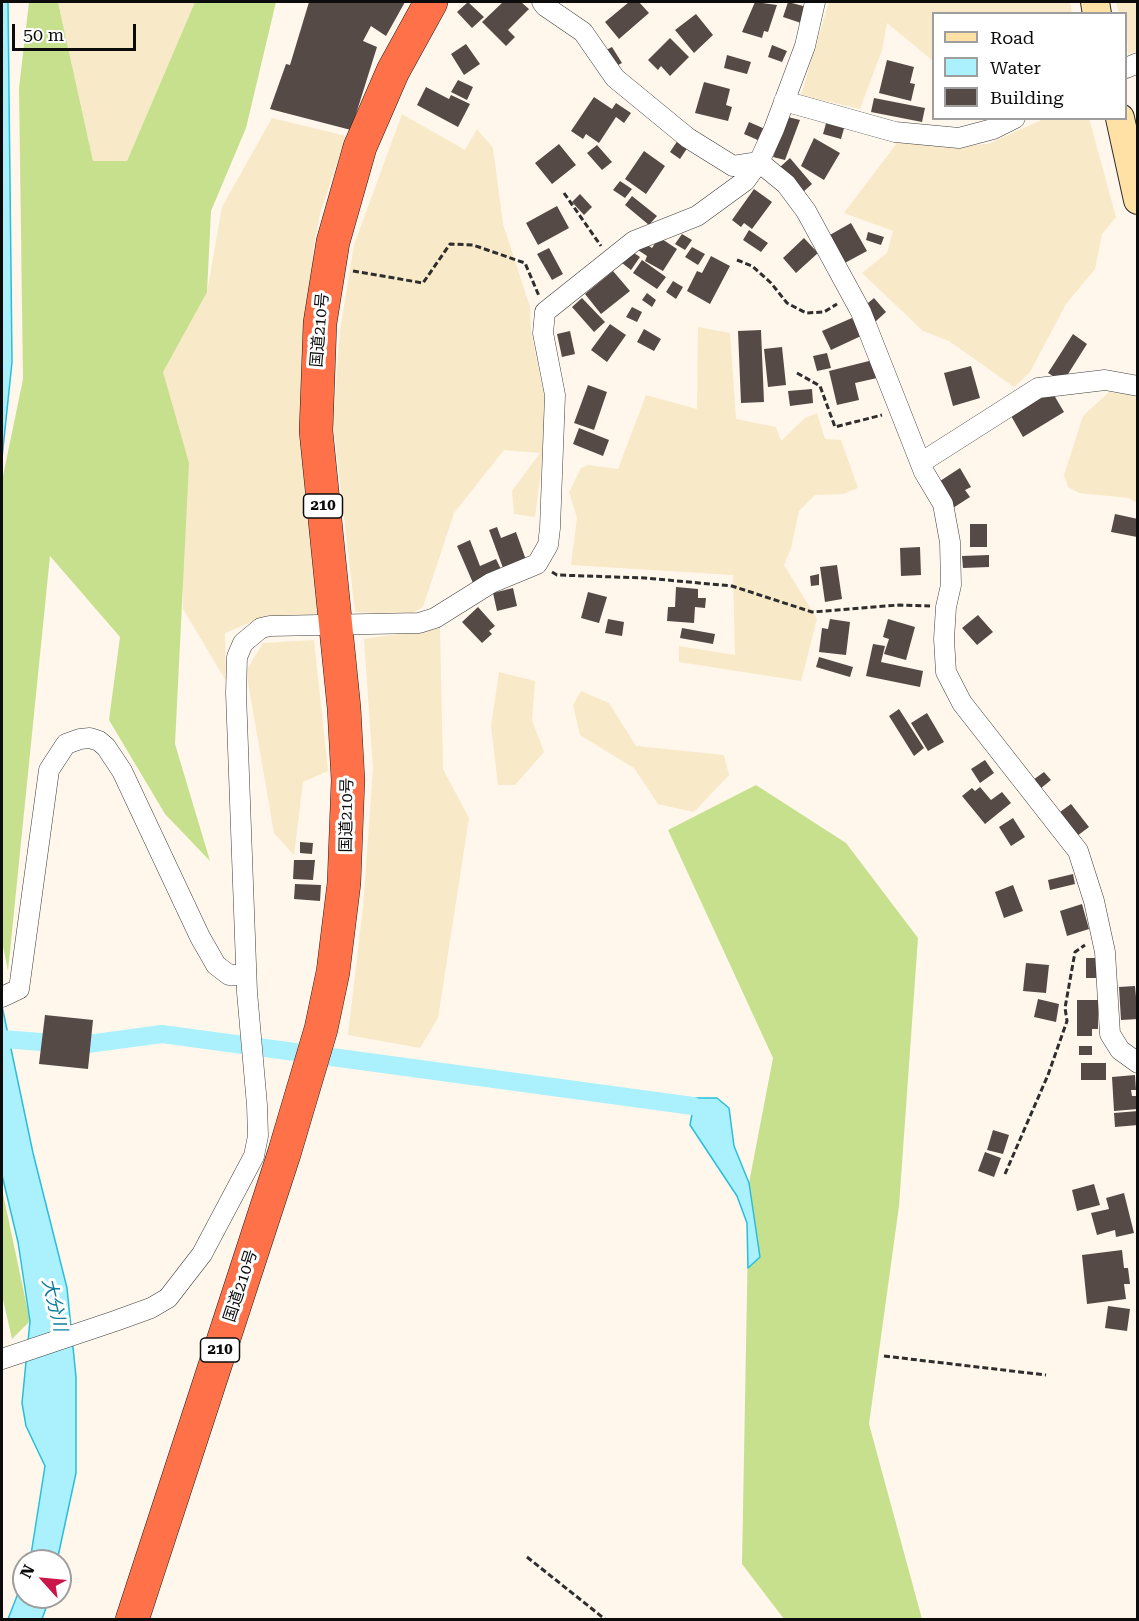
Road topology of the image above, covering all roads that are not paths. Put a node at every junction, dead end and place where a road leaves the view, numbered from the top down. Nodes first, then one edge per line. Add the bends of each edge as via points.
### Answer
1 (431, 2) edge
2 (542, 2) edge
3 (815, 2) edge
4 (784, 101) junction
5 (1011, 120) edge
6 (1120, 120) edge
7 (759, 162) junction
8 (1137, 200) edge
9 (1137, 386) edge
10 (922, 462) junction
11 (336, 625) junction
12 (246, 975) junction
13 (10, 993) edge
14 (1137, 1063) edge
15 (7, 1357) edge
16 (132, 1620) edge

1 - 11 highway, 国道210号 / 210 via 393,71 360,147 328,266 315,400
2 - 7 street via 583,32 615,78 688,138 733,166
3 - 4 street via 805,46
4 - 5 street via 895,132 959,138
4 - 7 street
6 - 8 main road
7 - 10 street via 786,184 806,211 851,294
7 - 11 street via 745,181 697,216 634,241 545,312 543,333 555,396 550,528 548,545 537,564 491,583 435,618 419,623
9 - 10 street via 1105,380 1038,388
10 - 14 street via 943,504 950,542 946,672 962,703 1078,851 1105,952 1110,1034 1120,1050
11 - 12 street via 261,628 243,643 237,657
11 - 16 highway, 国道210号 / 210 via 348,818 338,942 321,1029
12 - 13 street via 229,975 216,965 122,771 106,747 90,738 66,744 49,770
12 - 15 street via 258,1136 254,1156 209,1243 175,1291 160,1303

